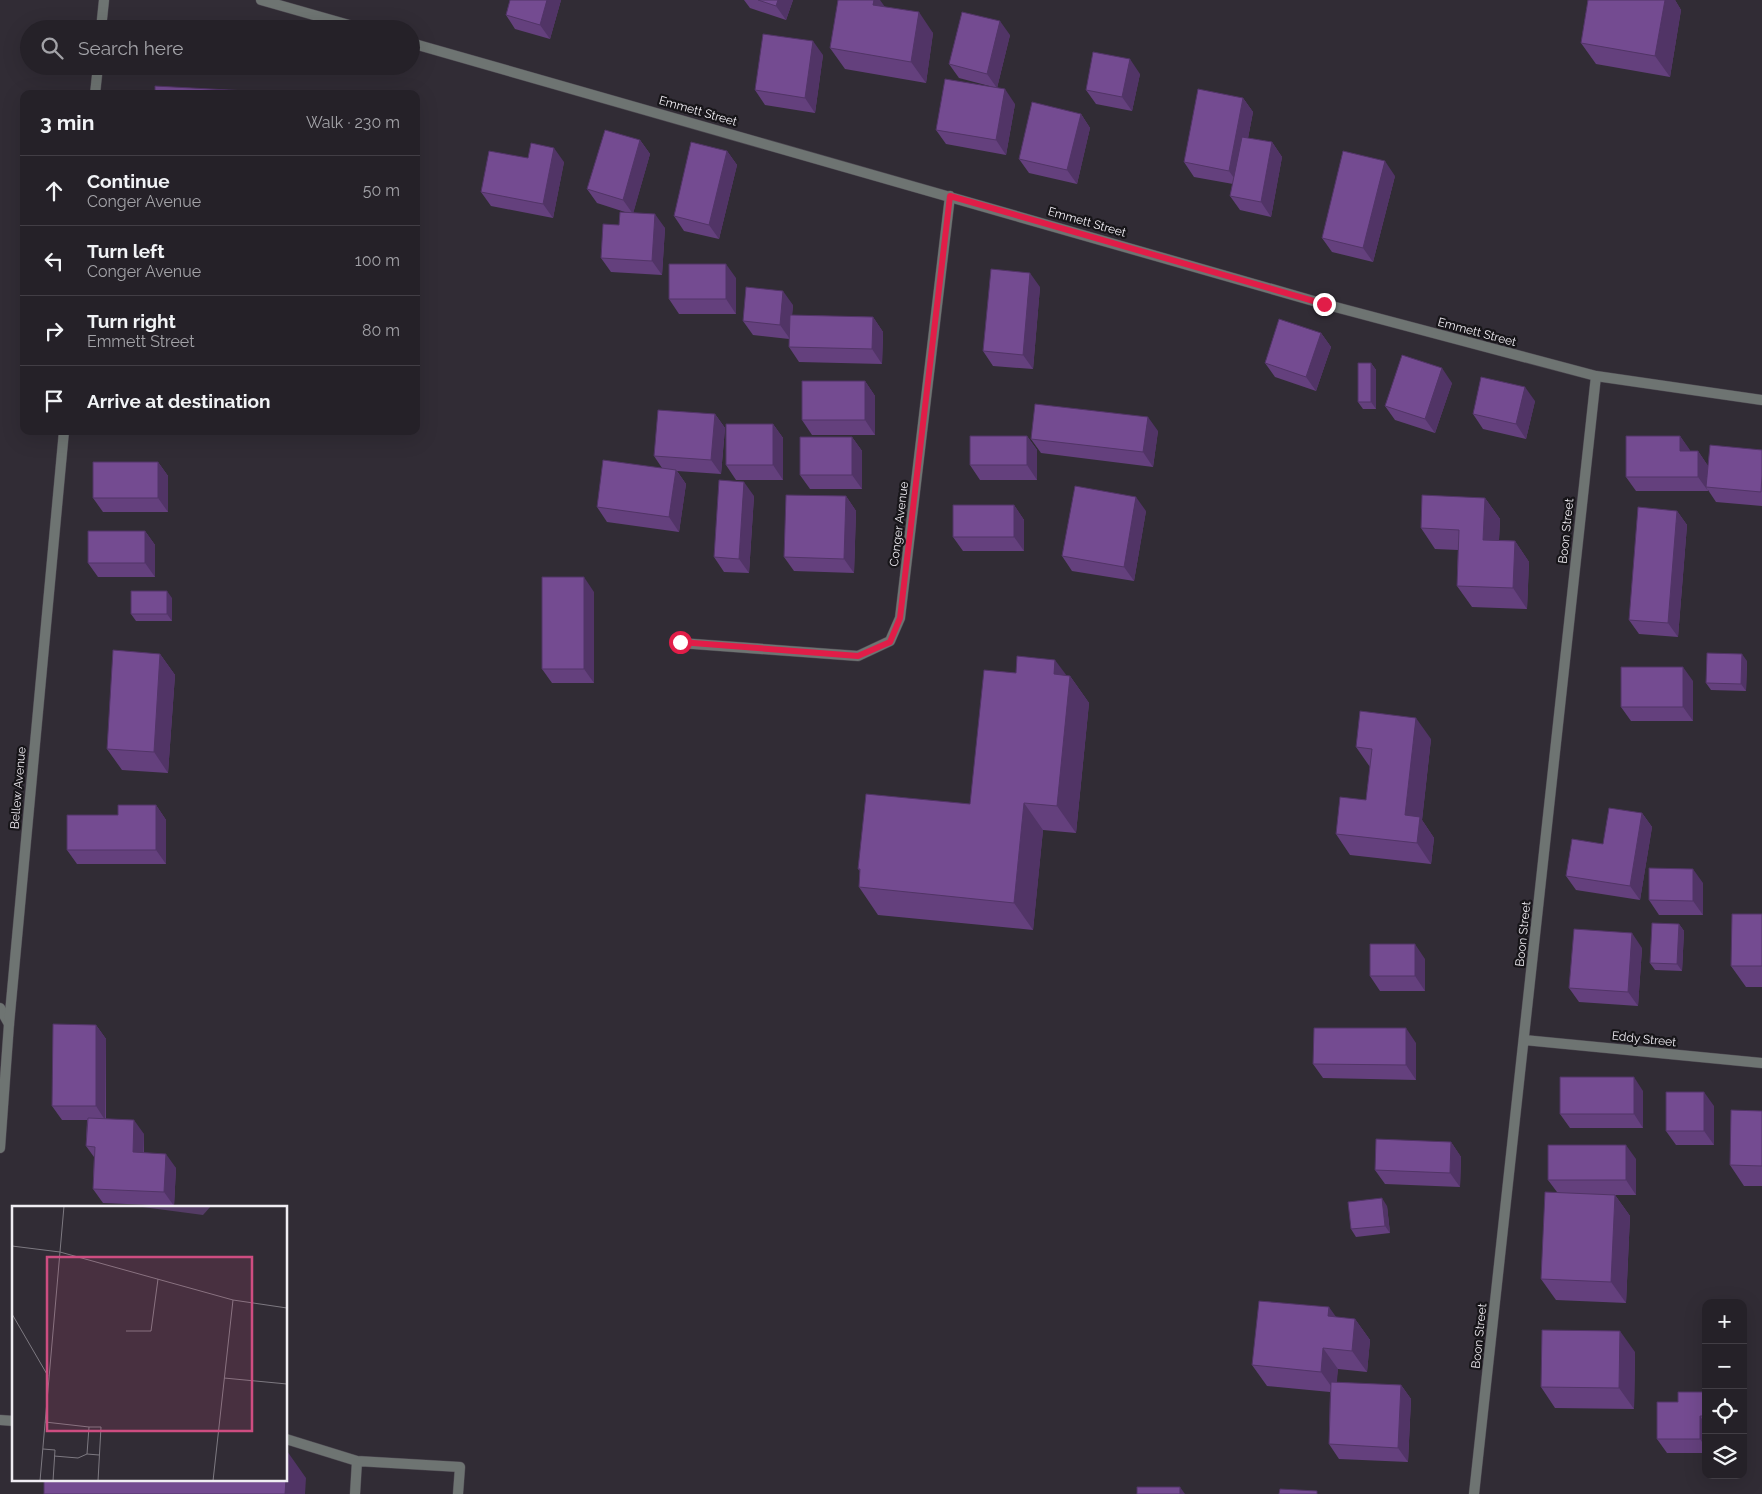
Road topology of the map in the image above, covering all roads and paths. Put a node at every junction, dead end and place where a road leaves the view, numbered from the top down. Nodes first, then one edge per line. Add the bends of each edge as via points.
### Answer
1 (104, 0) edge
2 (261, 0) edge
3 (103, 20) edge
4 (331, 20) edge
5 (420, 46) edge
6 (97, 75) edge
7 (95, 90) edge
8 (950, 196) junction
9 (1596, 376) junction
10 (1762, 400) edge
11 (64, 435) edge
12 (680, 642) dead end
13 (0, 1008) edge
14 (9, 1024) junction
15 (1524, 1040) junction
16 (1762, 1062) edge
17 (0, 1148) edge
18 (288, 1440) edge
19 (357, 1461) junction
20 (355, 1494) edge
21 (458, 1494) edge
22 (1474, 1494) edge

1 - 3 street
2 - 4 street
5 - 8 street, Emmett Street
6 - 7 street
8 - 9 street, Emmett Street via 1324,304
8 - 12 street, Conger Avenue via 900,618 890,642 858,656
9 - 10 street, Emmett Street
9 - 15 street, Boon Street
11 - 14 street, Bellew Avenue
13 - 14 street
14 - 17 street, Bellew Avenue
15 - 16 street, Eddy Street
15 - 22 street, Boon Street
18 - 19 street
19 - 20 street
19 - 21 street via 460,1467

